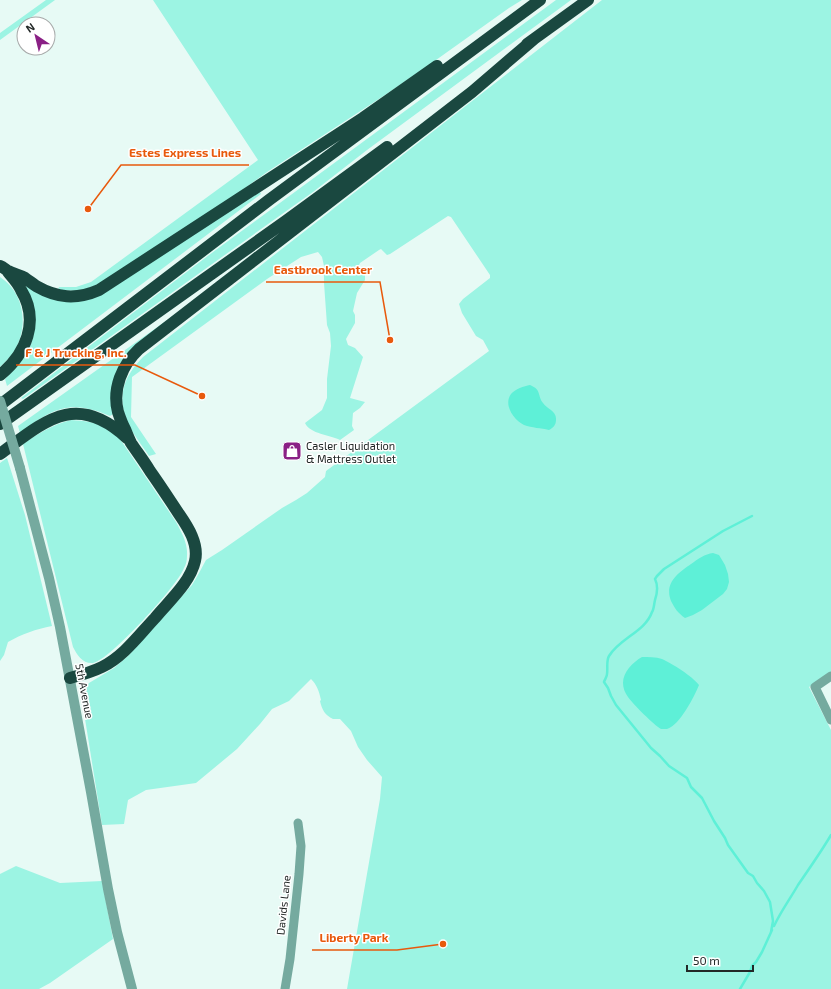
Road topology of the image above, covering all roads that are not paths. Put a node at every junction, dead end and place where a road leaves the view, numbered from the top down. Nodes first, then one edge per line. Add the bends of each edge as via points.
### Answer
1 (540, 0) edge
2 (588, 0) edge
3 (534, 39) junction
4 (4, 268) edge
5 (0, 375) edge
6 (0, 401) edge
7 (0, 405) edge
8 (0, 424) edge
9 (131, 442) junction
10 (0, 454) edge
11 (831, 676) edge
12 (70, 678) junction
13 (831, 720) edge
14 (298, 823) dead end
15 (132, 989) edge
16 (285, 989) edge

1 - 4 highway via 511,13 363,118 99,290 81,295 59,295
1 - 7 highway via 269,200
2 - 3 highway
3 - 8 highway via 280,226
3 - 9 highway via 472,92 134,354 122,372 116,395 120,419
4 - 5 highway via 25,296 30,327 21,353
6 - 12 street, 5th Avenue, bridge via 49,578
9 - 10 highway via 101,419 84,414 69,414 48,420
9 - 12 highway via 186,525 195,545 195,560 189,577 182,586 120,654 93,672
11 - 13 street via 815,687
12 - 15 street, 5th Avenue via 108,889
14 - 16 street, Davids Lane via 301,846 299,874

